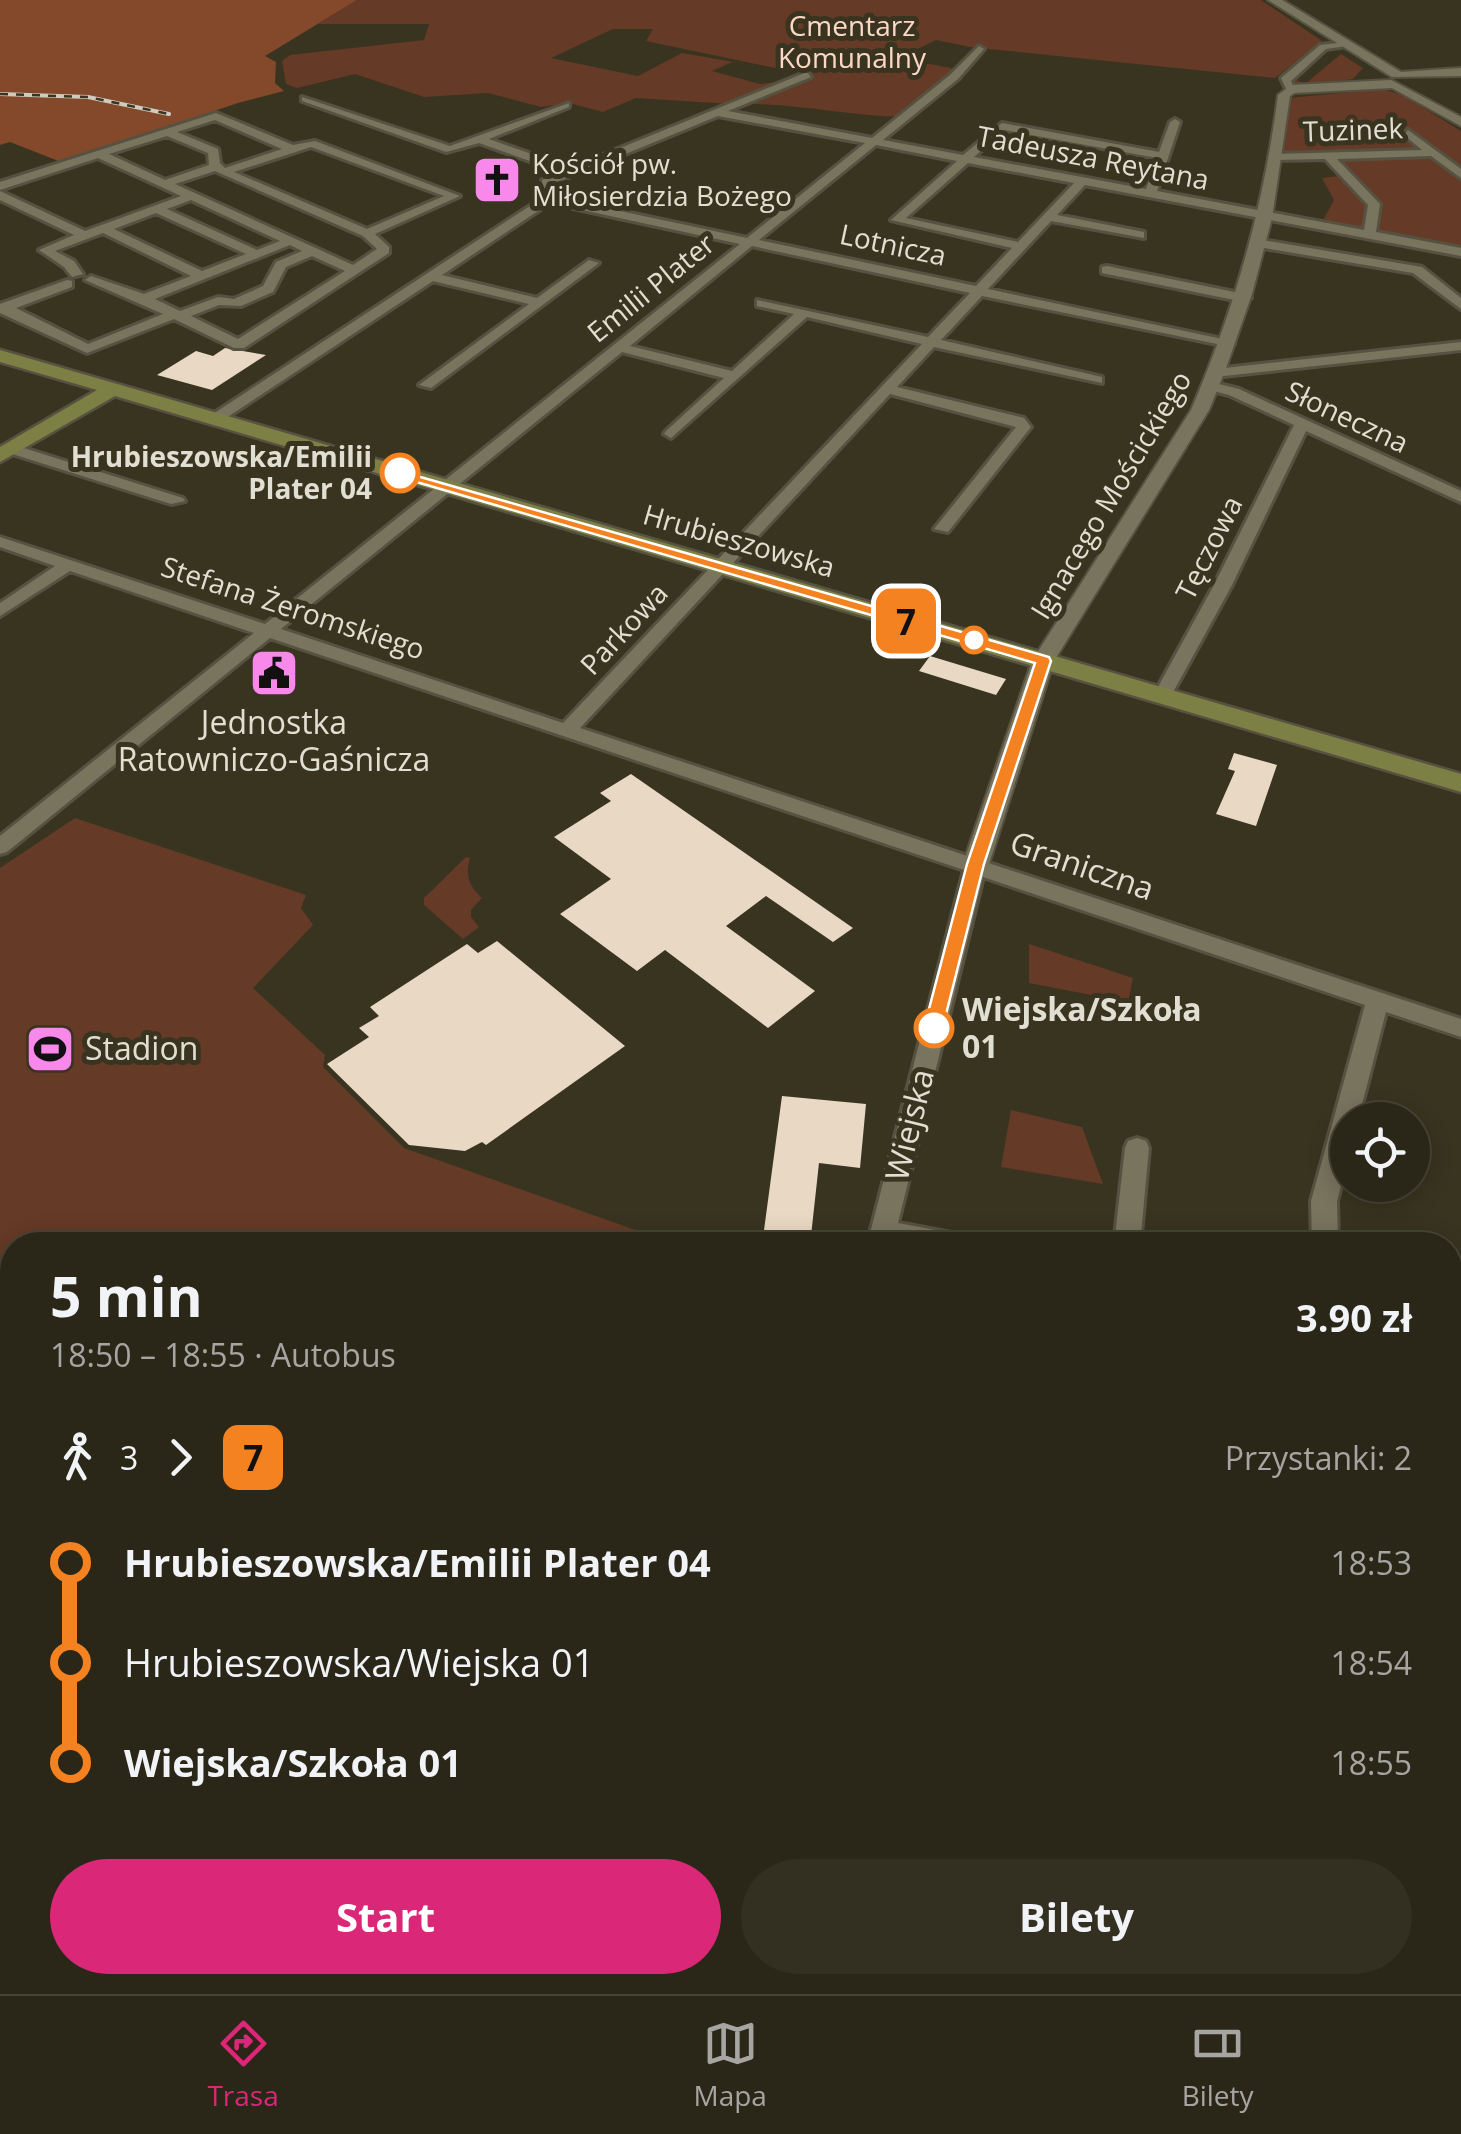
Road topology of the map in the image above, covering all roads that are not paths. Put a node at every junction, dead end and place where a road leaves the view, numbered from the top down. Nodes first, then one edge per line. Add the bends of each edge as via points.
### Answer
1 (1274, 0) edge
2 (1343, 44) junction
3 (978, 49) dead end
4 (807, 75) dead end
5 (1461, 75) edge
6 (1397, 80) junction
7 (1287, 92) junction
8 (306, 99) dead end
9 (565, 105) dead end
10 (716, 112) junction
11 (1175, 122) dead end
12 (1461, 122) edge
13 (165, 132) junction
14 (1408, 132) dead end
15 (479, 139) junction
16 (871, 142) junction
17 (290, 148) junction
18 (1433, 153) junction
19 (99, 154) junction
20 (1165, 156) junction
21 (1276, 157) junction
22 (1330, 158) junction
23 (964, 159) junction
24 (220, 169) junction
25 (573, 172) junction
26 (1461, 175) edge
27 (1082, 181) junction
28 (163, 184) junction
29 (0, 186) edge
30 (1150, 194) junction
31 (0, 195) edge
32 (189, 197) junction
33 (548, 199) junction
34 (157, 209) junction
35 (1267, 216) junction
36 (1048, 217) junction
37 (104, 229) junction
38 (368, 233) junction
39 (1140, 235) dead end
40 (1369, 235) junction
41 (85, 236) junction
42 (750, 240) junction
43 (290, 241) junction
44 (1262, 244) junction
45 (1021, 246) junction
46 (310, 252) junction
47 (1461, 252) edge
48 (256, 254) junction
49 (593, 263) dead end
50 (354, 270) junction
51 (1107, 270) dead end
52 (202, 276) junction
53 (430, 276) junction
54 (78, 279) junction
55 (980, 290) junction
56 (144, 298) junction
57 (1244, 298) junction
58 (539, 302) junction
59 (762, 302) dead end
60 (1461, 304) edge
61 (4, 305) edge
62 (806, 312) junction
63 (177, 315) junction
64 (932, 341) junction
65 (1227, 344) junction
66 (1461, 346) edge
67 (617, 347) junction
68 (0, 356) edge
69 (735, 376) junction
70 (1097, 380) dead end
71 (1213, 380) junction
72 (426, 385) dead end
73 (114, 388) junction
74 (886, 389) junction
75 (214, 419) junction
76 (1302, 425) junction
77 (671, 434) dead end
78 (5, 452) edge
79 (444, 486) junction
80 (1461, 497) edge
81 (178, 501) dead end
82 (942, 529) dead end
83 (0, 542) edge
84 (70, 563) junction
85 (720, 566) junction
86 (0, 611) edge
87 (269, 628) junction
88 (1043, 661) junction
89 (1162, 696) junction
90 (568, 729) junction
91 (1461, 783) edge
92 (0, 847) edge
93 (976, 864) junction
94 (1378, 1000) junction
95 (1461, 1028) edge
96 (1137, 1148) dead end
97 (884, 1232) edge
98 (1128, 1232) edge
99 (1325, 1232) edge

1 - 2 street
2 - 6 street
2 - 7 street, Ignacego Mościckiego via 1322,49 1285,80
3 - 16 street, Emilii Plater via 954,77
4 - 10 street
5 - 6 street
6 - 7 street
6 - 12 street
7 - 21 street, Ignacego Mościckiego
8 - 15 street via 450,150
9 - 15 street
10 - 16 street, Tadeusza Reytana
10 - 25 street
11 - 20 street
13 - 17 street via 216,116
13 - 19 street
13 - 24 street via 214,151
14 - 18 street
15 - 25 street
16 - 23 street, Tadeusza Reytana
16 - 42 street, Emilii Plater
17 - 24 street
17 - 38 street via 311,143 454,196
18 - 22 street, Tuzinek
18 - 26 street
19 - 28 street
19 - 29 street
20 - 23 street via 1002,126
20 - 30 street
21 - 22 street, Tuzinek
21 - 35 street, Ignacego Mościckiego
22 - 40 street via 1374,204
23 - 27 street, Tadeusza Reytana
23 - 45 street via 897,220
24 - 28 street
24 - 38 street
25 - 33 street via 546,182
27 - 30 street, Tadeusza Reytana
27 - 36 street, Parkowa
28 - 32 street
30 - 35 street, Tadeusza Reytana
31 - 41 street
32 - 34 street
32 - 43 street
33 - 42 street, Lotnicza
33 - 53 street
34 - 37 street
34 - 48 street
35 - 40 street, Tadeusza Reytana
35 - 44 street, Ignacego Mościckiego
36 - 39 street
36 - 45 street, Parkowa
37 - 41 street
37 - 52 street
38 - 50 street via 386,250
40 - 47 street, Tadeusza Reytana
41 - 54 street via 45,250 70,264
42 - 55 street, Lotnicza
42 - 67 street, Emilii Plater
43 - 46 street
43 - 48 street
44 - 57 street, Ignacego Mościckiego
44 - 60 street via 1417,270
45 - 55 street, Parkowa
46 - 50 street
46 - 63 street via 281,265 268,289
48 - 52 street
49 - 58 street
50 - 63 street via 239,345
51 - 57 street
52 - 56 street
53 - 58 street
53 - 75 street
54 - 56 street
54 - 61 street
55 - 64 street, Parkowa
55 - 65 street, Lotnicza
56 - 63 street
57 - 65 street, Ignacego Mościckiego
58 - 72 street
59 - 62 street
61 - 63 street via 87,348
62 - 64 street
62 - 69 street
64 - 70 street
64 - 74 street, Parkowa
65 - 71 street, Ignacego Mościckiego
66 - 71 street
67 - 69 street
67 - 79 street, Emilii Plater
68 - 73 main road, Hrubieszowska
69 - 77 street
71 - 76 street, Słoneczna
71 - 88 street, Ignacego Mościckiego
73 - 75 main road, Hrubieszowska
73 - 78 main road
74 - 82 street via 1024,427
74 - 85 street, Parkowa
75 - 79 main road, Hrubieszowska
76 - 80 street, Słoneczna
76 - 89 street, Tęczowa
78 - 81 street
79 - 85 main road, Hrubieszowska
79 - 87 street, Emilii Plater
83 - 84 street, Stefana Żeromskiego
84 - 86 street
84 - 87 street, Stefana Żeromskiego
85 - 88 main road, Hrubieszowska
85 - 90 street, Parkowa
87 - 90 street, Stefana Żeromskiego
87 - 92 street, Emilii Plater
88 - 89 main road, Hrubieszowska
88 - 93 street, Wiejska
89 - 91 main road, Hrubieszowska
90 - 93 street, Graniczna
93 - 94 street, Graniczna
93 - 97 street, Wiejska
94 - 95 street, Graniczna
94 - 99 street via 1324,1201
96 - 98 street

